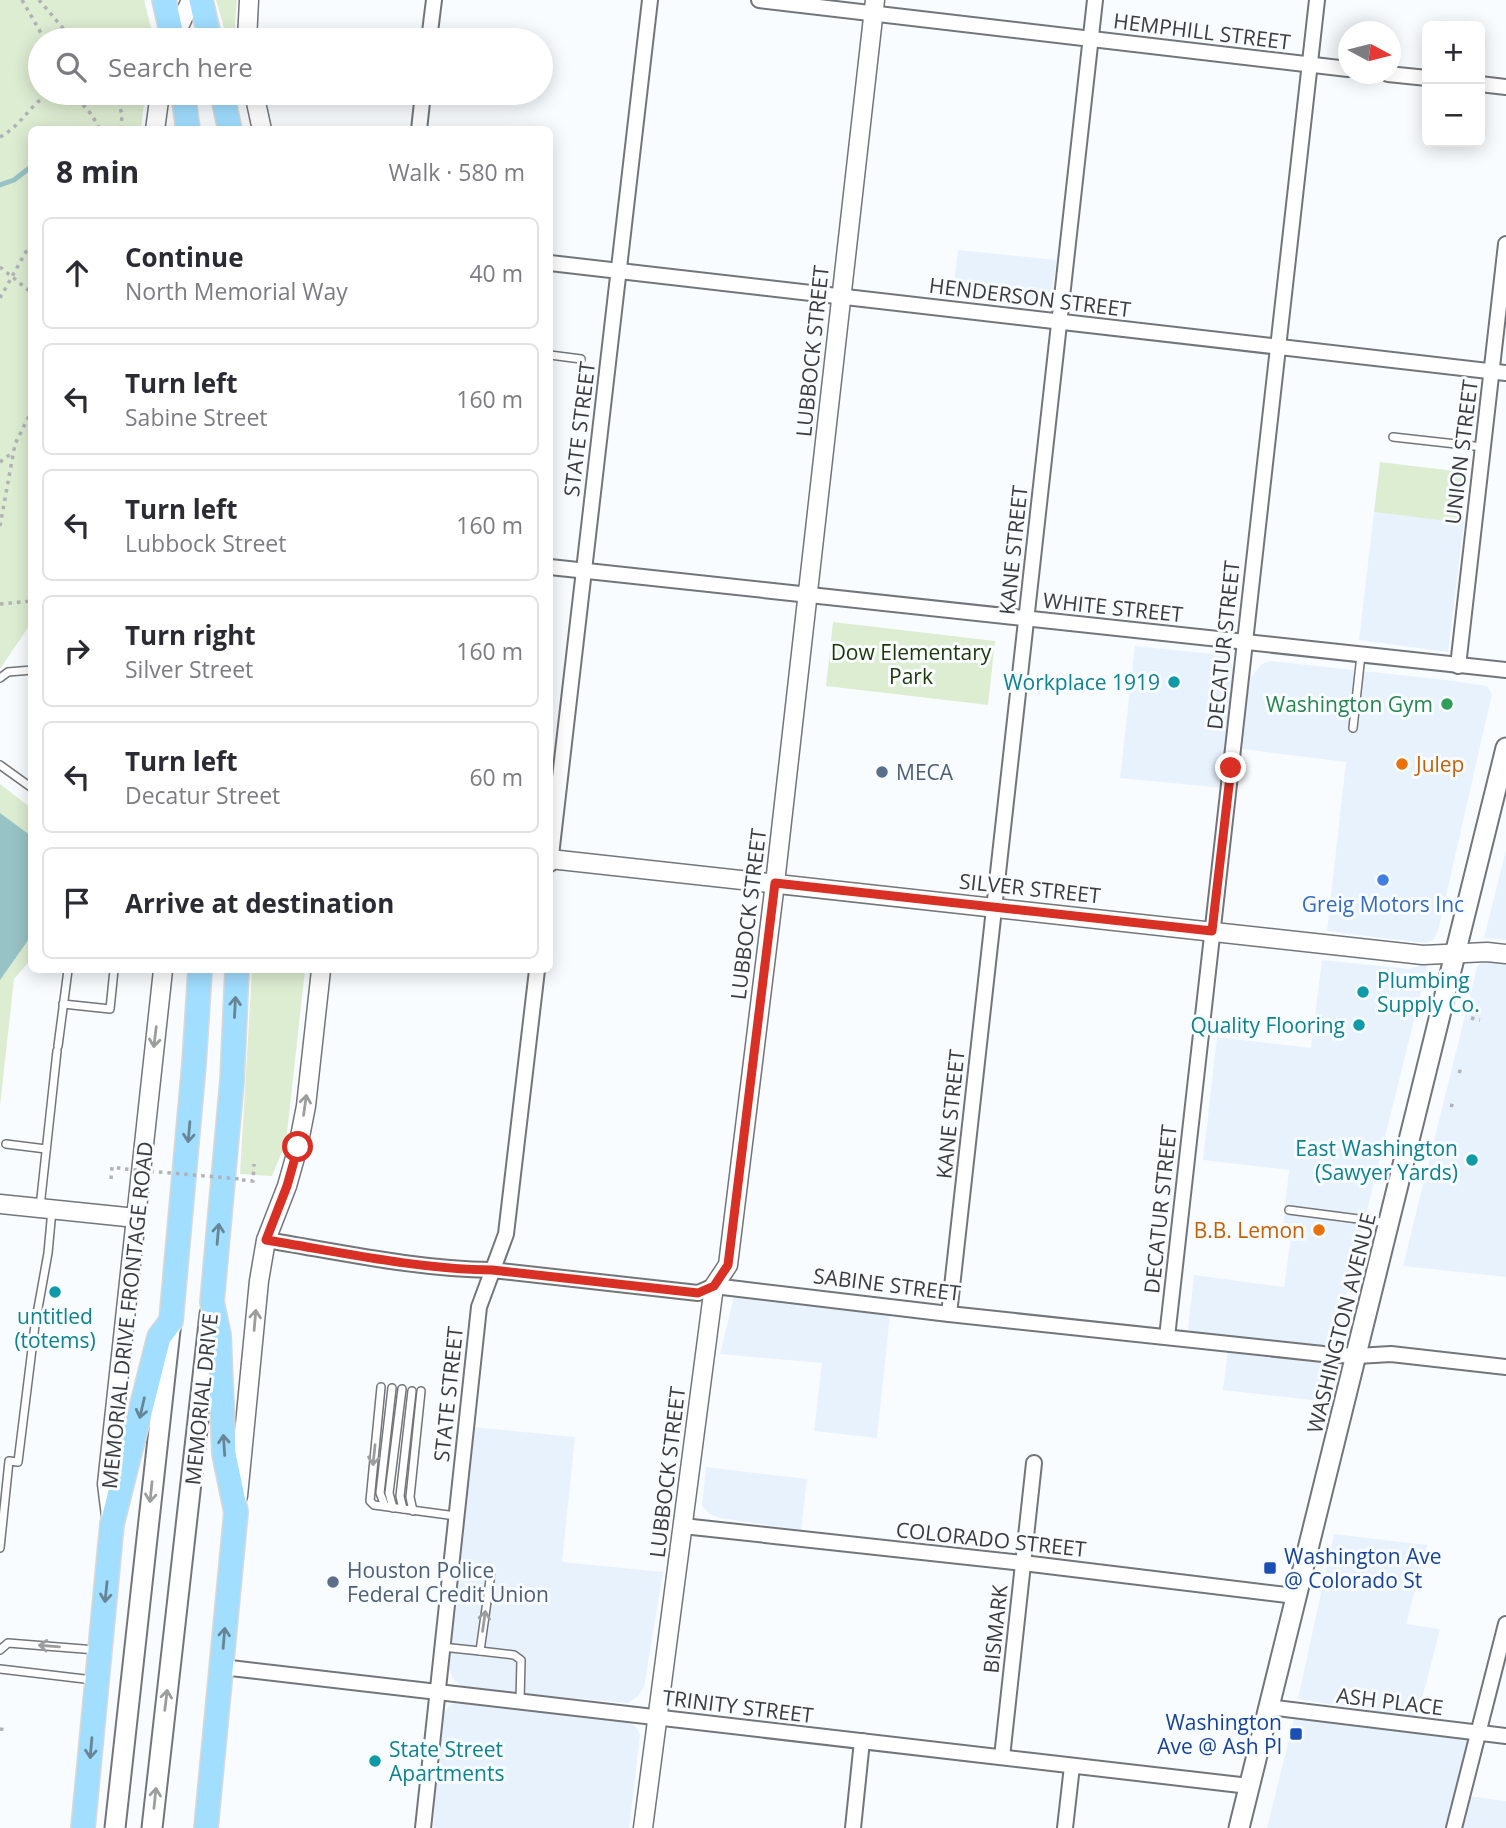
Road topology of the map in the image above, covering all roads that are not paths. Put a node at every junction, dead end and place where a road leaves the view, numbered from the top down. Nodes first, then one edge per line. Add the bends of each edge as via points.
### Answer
1 (164, 0) edge
2 (191, 0) edge
3 (201, 0) edge
4 (249, 0) edge
5 (434, 0) edge
6 (650, 0) edge
7 (759, 0) edge
8 (1095, 0) edge
9 (1317, 0) edge
10 (875, 6) edge
11 (170, 28) edge
12 (178, 28) edge
13 (207, 28) edge
14 (248, 28) edge
15 (430, 28) edge
16 (1090, 39) junction
17 (1310, 65) junction
18 (1338, 68) edge
19 (1401, 75) edge
20 (1422, 77) edge
21 (1485, 85) edge
22 (1506, 87) edge
23 (158, 105) edge
24 (185, 105) edge
25 (225, 105) edge
26 (257, 105) edge
27 (422, 105) edge
28 (156, 126) edge
29 (187, 126) edge
30 (229, 126) edge
31 (261, 126) edge
32 (419, 126) edge
33 (1506, 246) edge
34 (553, 263) edge
35 (619, 271) junction
36 (841, 296) junction
37 (1060, 322) junction
38 (1278, 347) junction
39 (553, 355) edge
40 (581, 359) dead end
41 (1499, 372) edge
42 (1393, 437) dead end
43 (1483, 447) junction
44 (553, 567) edge
45 (584, 571) junction
46 (807, 595) junction
47 (1026, 619) junction
48 (1245, 643) junction
49 (1361, 655) junction
50 (1458, 666) junction
51 (28, 670) edge
52 (1506, 670) edge
53 (0, 678) edge
54 (1353, 729) dead end
55 (1506, 748) edge
56 (0, 765) edge
57 (28, 785) edge
58 (553, 835) edge
59 (553, 861) edge
60 (775, 883) junction
61 (994, 908) junction
62 (1212, 931) junction
63 (1455, 953) junction
64 (1506, 954) edge
65 (68, 973) edge
66 (114, 973) edge
67 (163, 973) edge
68 (200, 973) edge
69 (237, 973) edge
70 (321, 973) edge
71 (537, 973) edge
72 (63, 1004) junction
73 (6, 1144) dead end
74 (46, 1149) junction
75 (0, 1204) edge
76 (46, 1209) junction
77 (1289, 1210) dead end
78 (136, 1218) junction
79 (1390, 1223) junction
80 (266, 1240) junction
81 (492, 1270) junction
82 (714, 1286) junction
83 (212, 1302) junction
84 (949, 1314) junction
85 (171, 1321) junction
86 (1167, 1336) junction
87 (1357, 1356) junction
88 (1506, 1367) edge
89 (381, 1387) dead end
90 (392, 1388) dead end
91 (402, 1389) dead end
92 (412, 1391) dead end
93 (421, 1391) dead end
94 (4, 1461) edge
95 (1034, 1463) dead end
96 (389, 1507) junction
97 (403, 1509) junction
98 (413, 1511) junction
99 (236, 1512) junction
100 (456, 1516) junction
101 (112, 1524) junction
102 (682, 1526) junction
103 (0, 1548) edge
104 (1023, 1563) junction
105 (450, 1568) junction
106 (1295, 1596) junction
107 (1506, 1624) edge
108 (441, 1647) junction
109 (0, 1650) edge
110 (100, 1650) junction
111 (480, 1651) junction
112 (222, 1667) junction
113 (0, 1669) edge
114 (97, 1680) junction
115 (437, 1692) junction
116 (520, 1702) junction
117 (1268, 1707) junction
118 (658, 1718) junction
119 (1477, 1733) junction
120 (1506, 1736) edge
121 (862, 1741) junction
122 (1002, 1758) junction
123 (1072, 1766) junction
124 (1249, 1786) junction
125 (83, 1828) edge
126 (115, 1828) edge
127 (152, 1828) edge
128 (206, 1828) edge
129 (423, 1828) edge
130 (643, 1828) edge
131 (853, 1828) edge
132 (1065, 1828) edge
133 (1239, 1828) edge
134 (1247, 1828) edge
135 (1454, 1828) edge

1 - 11 main road
2 - 12 street
3 - 13 main road
4 - 14 street
5 - 15 street
6 - 35 street, STATE STREET
7 - 10 street, HEMPHILL STREET
8 - 16 street, KANE STREET
9 - 17 street, DECATUR STREET
10 - 16 street, HEMPHILL STREET
10 - 36 street, LUBBOCK STREET
16 - 17 street, HEMPHILL STREET
16 - 37 street, KANE STREET
17 - 18 street, HEMPHILL STREET
17 - 38 street, DECATUR STREET
19 - 20 street
21 - 22 street
23 - 28 street
24 - 29 main road
25 - 30 main road
26 - 31 street
27 - 32 street
33 - 41 street, UNION STREET
34 - 35 street, HENDERSON STREET
35 - 36 street, HENDERSON STREET
35 - 45 street, STATE STREET
36 - 37 street, HENDERSON STREET
36 - 46 street, LUBBOCK STREET
37 - 38 street, HENDERSON STREET
37 - 47 street, KANE STREET
38 - 41 street, HENDERSON STREET
38 - 48 street, DECATUR STREET
39 - 40 lane
41 - 43 street, UNION STREET
42 - 43 lane
43 - 50 street, UNION STREET
44 - 45 street, WHITE STREET
45 - 46 street, WHITE STREET
45 - 58 street, STATE STREET
46 - 47 street, WHITE STREET
46 - 60 street, LUBBOCK STREET
47 - 48 street, WHITE STREET
47 - 61 street, KANE STREET
48 - 49 street, WHITE STREET
48 - 62 street, DECATUR STREET
49 - 50 street, WHITE STREET
49 - 54 lane
50 - 52 street, WHITE STREET
51 - 53 lane via 8,672
55 - 63 main road, WASHINGTON AVENUE
56 - 57 lane
59 - 60 street, SILVER STREET
60 - 61 street, SILVER STREET
60 - 82 street, LUBBOCK STREET via 728,1265
61 - 62 street, SILVER STREET
61 - 84 street, KANE STREET
62 - 63 street, SILVER STREET via 1423,955
62 - 86 street, DECATUR STREET
63 - 64 street, SILVER STREET
63 - 79 main road, WASHINGTON AVENUE
65 - 72 lane
66 - 72 lane via 110,1009
67 -> 78 street, MEMORIAL DRIVE FRONTAGE ROAD
68 -> 85 main road, MEMORIAL DRIVE
83 -> 69 main road, MEMORIAL DRIVE
80 -> 70 street via 298,1147
71 - 81 street, STATE STREET via 506,1234
72 - 74 lane
73 - 74 lane
74 - 76 lane
75 - 76 street
76 - 78 street
76 - 94 lane via 48,1253 18,1462
77 - 79 lane
78 - 101 street, MEMORIAL DRIVE FRONTAGE ROAD via 107,1484
79 - 87 main road, WASHINGTON AVENUE
80 - 81 street, SABINE STREET via 402,1263
99 -> 80 street
81 - 82 street, SABINE STREET via 698,1293
81 - 100 street, STATE STREET via 479,1307
82 - 84 street, SABINE STREET
82 - 102 street, LUBBOCK STREET
99 -> 83 main road via 224,1454 219,1335
127 -> 83 main road, MEMORIAL DRIVE
84 - 86 street, SABINE STREET
85 -> 101 main road via 159,1337
85 -> 126 main road, MEMORIAL DRIVE
86 - 87 street, SABINE STREET
87 - 88 street, SABINE STREET via 1391,1354
87 - 106 main road, WASHINGTON AVENUE
89 -> 96 lane via 369,1496 374,1505
90 - 96 lane via 380,1493
91 - 96 lane
92 - 97 lane via 400,1496
93 - 98 lane via 410,1497
94 - 103 lane
95 - 104 street, BISMARK
96 - 97 lane
97 - 98 lane
98 - 100 lane
112 -> 99 main road
100 - 105 street, STATE STREET
101 -> 110 main road, MEMORIAL DRIVE FRONTAGE ROAD
102 - 104 street, COLORADO STREET
102 - 118 street, LUBBOCK STREET
104 - 106 street, COLORADO STREET
104 - 122 street, BISMARK
105 - 108 street, STATE STREET
111 -> 105 lane via 491,1573
106 - 117 main road, WASHINGTON AVENUE
107 - 119 street
108 - 111 lane
108 - 115 street, STATE STREET
110 -> 109 lane via 8,1643
110 - 114 main road, MEMORIAL DRIVE FRONTAGE ROAD
111 - 116 lane via 514,1654 521,1660
112 - 115 street, TRINITY STREET
112 - 128 main road
113 - 114 lane
114 -> 125 main road, MEMORIAL DRIVE FRONTAGE ROAD
115 - 116 street, TRINITY STREET
115 - 129 street, STATE STREET
116 - 118 street, TRINITY STREET
117 - 119 street, ASH PLACE
117 - 124 main road, WASHINGTON AVENUE
118 - 121 street, TRINITY STREET
118 - 130 street, LUBBOCK STREET
119 - 120 street, ASH PLACE
119 - 135 street
121 - 122 street, TRINITY STREET
121 - 131 street
122 - 123 street, TRINITY STREET
123 - 124 street, TRINITY STREET
123 - 132 street
124 - 133 main road, WASHINGTON AVENUE
133 - 134 lane

